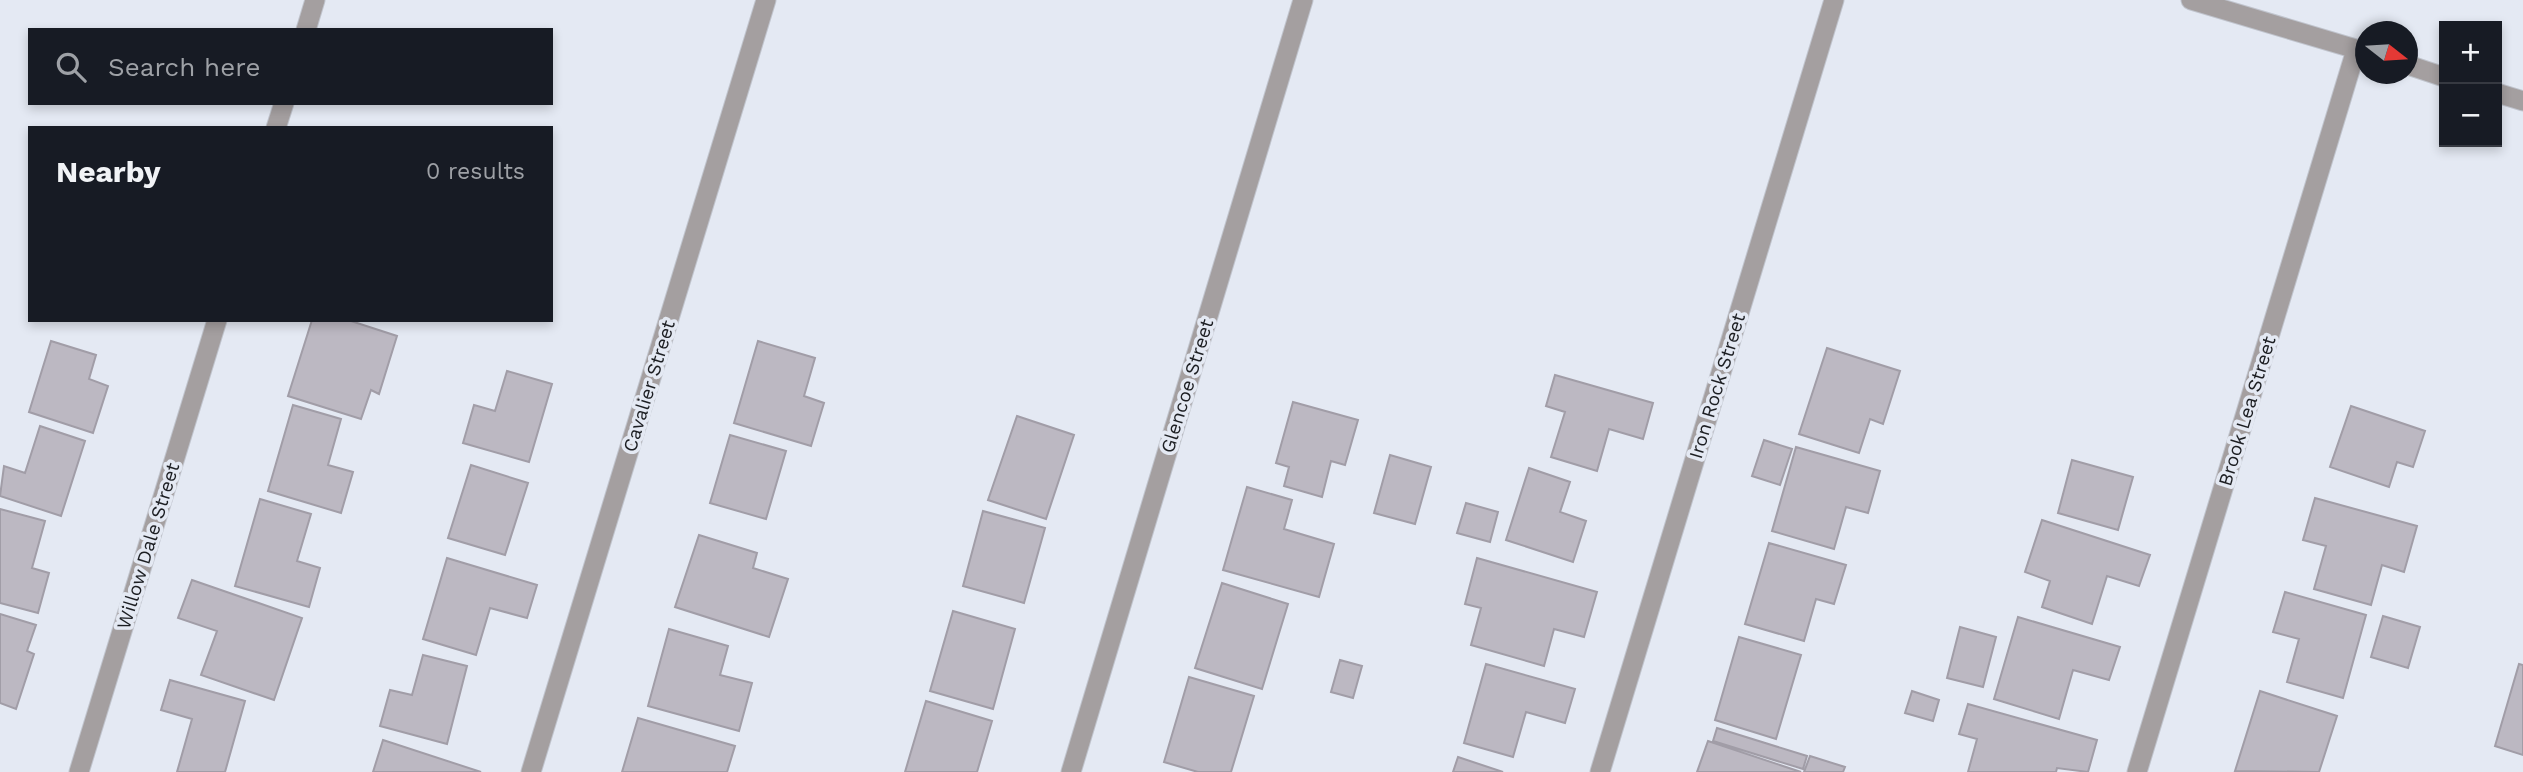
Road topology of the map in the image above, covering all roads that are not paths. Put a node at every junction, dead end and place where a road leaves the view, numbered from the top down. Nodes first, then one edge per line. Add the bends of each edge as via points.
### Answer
1 (315, 0) edge
2 (766, 0) edge
3 (1303, 0) edge
4 (1834, 0) edge
5 (2191, 0) edge
6 (307, 28) edge
7 (2355, 49) edge
8 (2418, 69) edge
9 (2355, 70) edge
10 (2439, 75) edge
11 (2502, 95) edge
12 (2523, 101) edge
13 (283, 105) edge
14 (277, 126) edge
15 (216, 322) edge
16 (79, 772) edge
17 (531, 772) edge
18 (1071, 772) edge
19 (1600, 772) edge
20 (2137, 772) edge

1 - 6 street
2 - 17 street, Cavalier Street
3 - 18 street, Glencoe Street
4 - 19 street, Iron Rock Street
5 - 7 street
8 - 10 street
9 - 20 street, Brook Lea Street
11 - 12 street
13 - 14 street
15 - 16 street, Willow Dale Street

